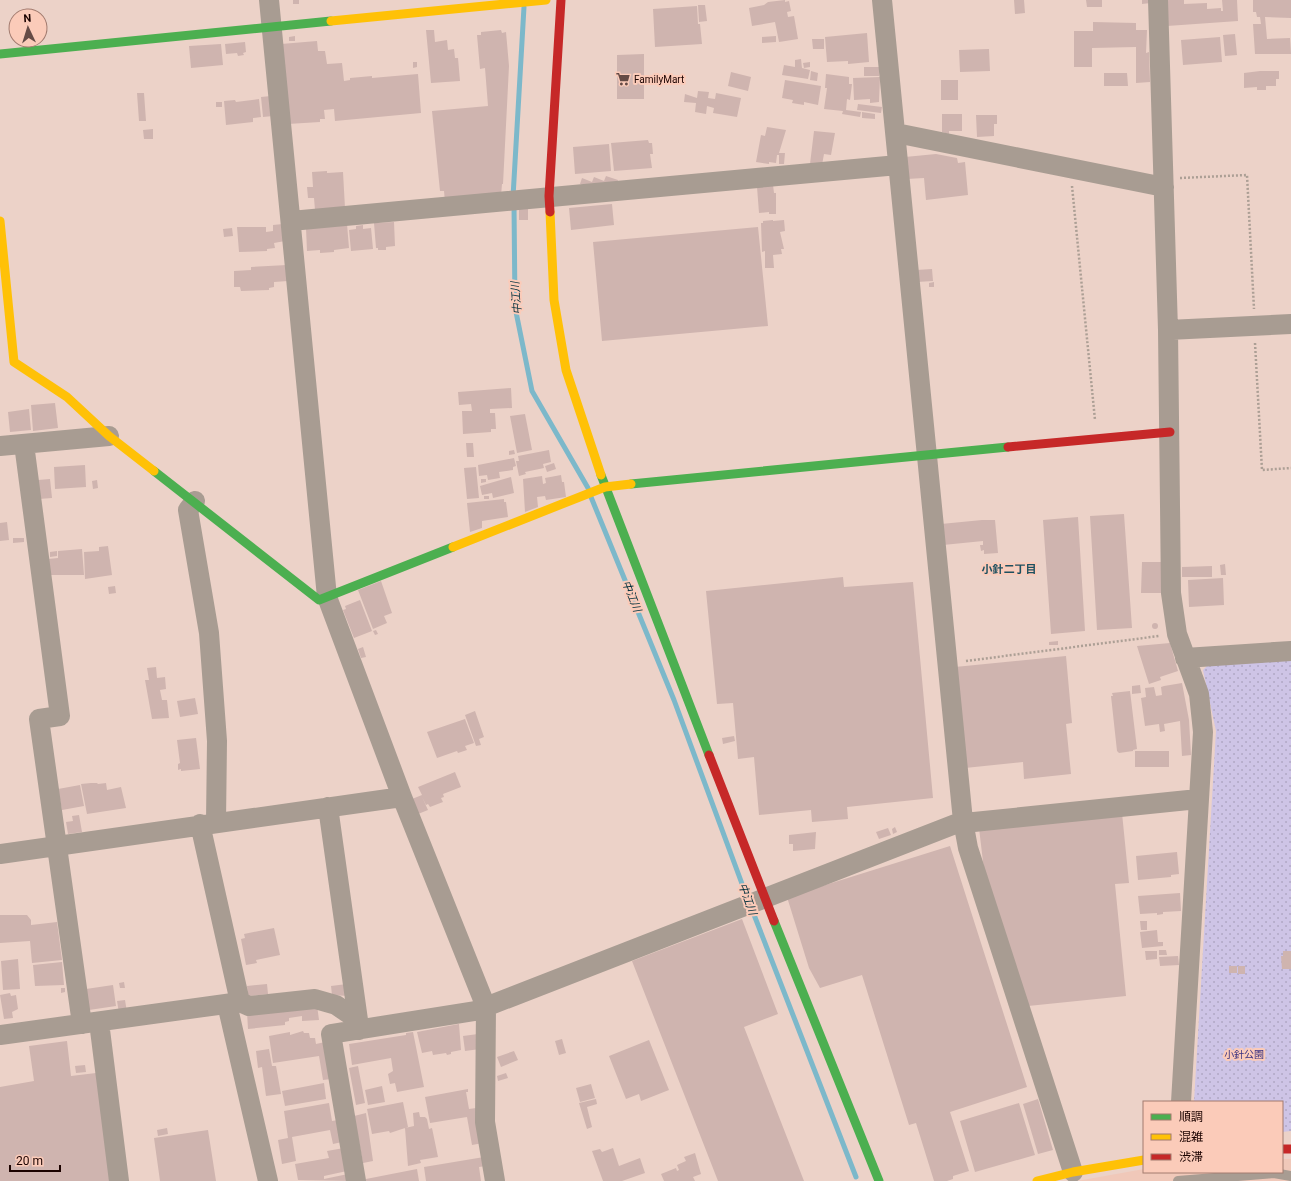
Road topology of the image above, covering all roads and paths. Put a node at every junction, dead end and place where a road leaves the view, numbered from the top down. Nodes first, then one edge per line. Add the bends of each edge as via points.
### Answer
1 (269, 0) edge
2 (546, 0) edge
3 (561, 0) edge
4 (882, 0) edge
5 (1158, 0) edge
6 (272, 27) junction
7 (0, 54) edge
8 (896, 133) junction
9 (898, 165) junction
10 (1070, 168) junction
11 (1164, 183) junction
12 (542, 197) junction
13 (0, 220) edge
14 (291, 221) junction
15 (1291, 324) edge
16 (1254, 326) junction
17 (1168, 330) junction
18 (1170, 432) junction
19 (109, 436) junction
20 (1097, 439) junction
21 (24, 444) junction
22 (0, 446) edge
23 (927, 454) junction
24 (1291, 468) edge
25 (603, 488) junction
26 (195, 501) junction
27 (327, 597) junction
28 (1178, 634) junction
29 (1291, 651) edge
30 (1185, 658) junction
31 (947, 664) junction
32 (402, 797) junction
33 (1198, 800) junction
34 (328, 807) junction
35 (964, 822) junction
36 (208, 823) junction
37 (57, 846) junction
38 (0, 854) edge
39 (762, 899) junction
40 (233, 1003) junction
41 (486, 1007) junction
42 (91, 1023) junction
43 (359, 1025) junction
44 (0, 1035) edge
45 (1181, 1101) edge
46 (1143, 1160) edge
47 (1073, 1172) junction
48 (1291, 1176) edge
49 (119, 1181) edge
50 (268, 1181) edge
51 (356, 1181) edge
52 (495, 1181) edge
53 (879, 1181) edge
54 (1037, 1181) edge
55 (1178, 1181) edge

1 - 6 street
2 - 6 street
3 - 12 street
4 - 8 street
5 - 11 street
6 - 7 street
6 - 14 street
8 - 9 street
8 - 10 street
9 - 12 street
9 - 23 street
10 - 11 street
10 - 20 path
11 - 16 path via 1247,175
11 - 17 street
12 - 14 street
12 - 25 street via 559,337 578,410
13 - 19 street via 14,362 67,397
14 - 27 street
15 - 16 street
16 - 17 street
16 - 24 path via 1262,470
17 - 18 street
18 - 20 street
18 - 28 street via 1171,593
19 - 21 street
19 - 26 street
20 - 23 street
21 - 22 street
21 - 37 street via 60,716 39,719
23 - 25 street
23 - 31 street
25 - 27 street
25 - 39 street
26 - 27 street via 319,600
26 - 36 street via 188,510 209,633 217,741
27 - 32 street
28 - 30 street
28 - 31 path
29 - 30 street
30 - 33 street via 1199,694 1203,732
31 - 35 street
32 - 34 street
32 - 41 street
33 - 35 street
33 - 45 street
34 - 36 street
34 - 43 street
35 - 39 street
35 - 47 street via 968,848
36 - 37 street
36 - 40 street
37 - 38 street
37 - 42 street
39 - 41 street
39 - 53 street
40 - 42 street
40 - 43 street via 249,1006 315,999 336,1005
40 - 50 street
41 - 43 street via 474,1011
41 - 52 street via 485,1122
42 - 44 street
42 - 49 street
43 - 51 street via 331,1034
46 - 47 street
47 - 54 street
48 - 55 lane via 1274,1173

